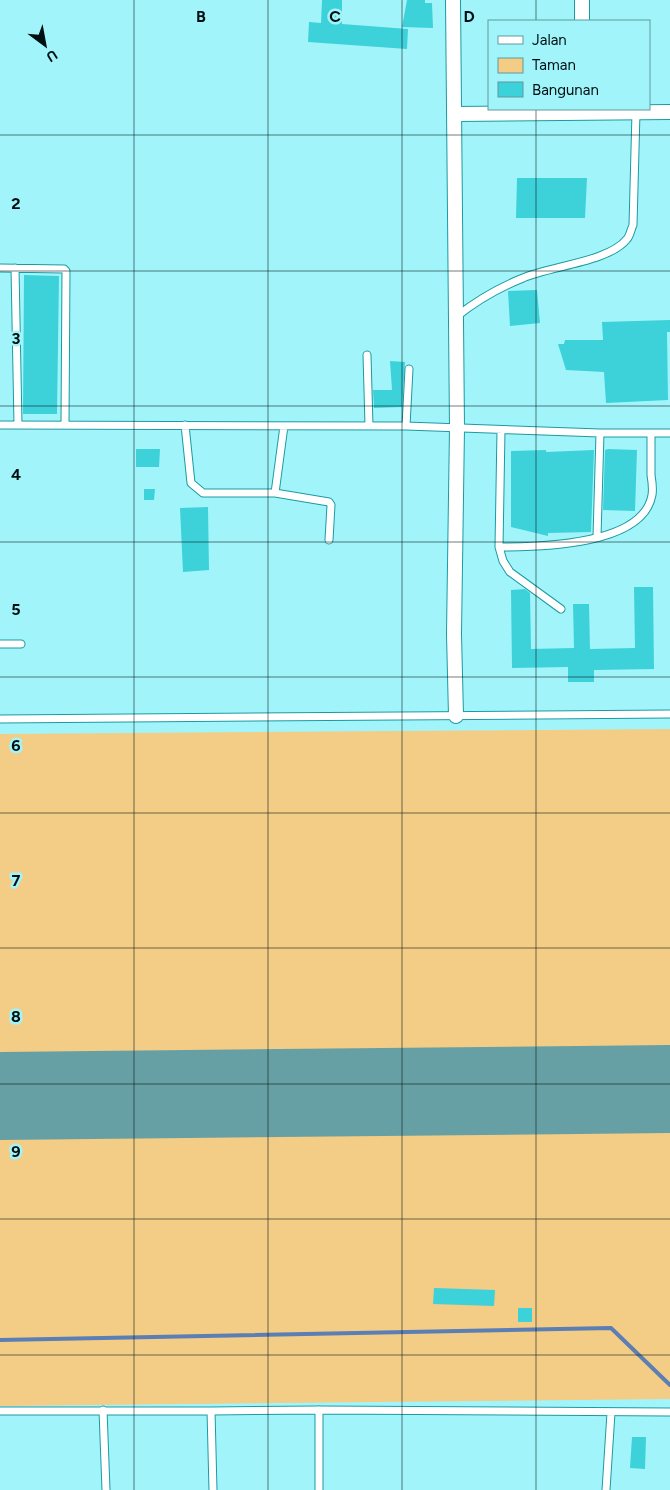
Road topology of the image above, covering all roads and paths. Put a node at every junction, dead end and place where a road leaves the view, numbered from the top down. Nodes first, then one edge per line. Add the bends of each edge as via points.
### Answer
1 (454, 0) edge
2 (582, 0) edge
3 (582, 20) edge
4 (584, 111) edge
5 (636, 112) junction
6 (670, 112) edge
7 (455, 114) junction
8 (0, 268) edge
9 (15, 268) junction
10 (456, 317) junction
11 (367, 355) dead end
12 (409, 369) dead end
13 (65, 424) junction
14 (18, 425) junction
15 (185, 425) junction
16 (0, 426) edge
17 (284, 426) junction
18 (369, 426) junction
19 (406, 426) junction
20 (457, 428) junction
21 (501, 430) junction
22 (651, 433) junction
23 (670, 433) edge
24 (600, 434) junction
25 (275, 493) junction
26 (597, 537) junction
27 (329, 540) dead end
28 (499, 547) junction
29 (561, 609) dead end
30 (0, 644) edge
31 (21, 644) dead end
32 (670, 714) edge
33 (456, 716) junction
34 (0, 719) edge
35 (103, 1410) junction
36 (319, 1410) junction
37 (0, 1411) edge
38 (211, 1411) junction
39 (670, 1412) edge
40 (611, 1413) junction
41 (106, 1490) edge
42 (214, 1490) edge
43 (319, 1490) edge
44 (606, 1490) edge

1 - 7 street
2 - 3 street
4 - 5 street
4 - 7 street
5 - 6 street
5 - 10 lane via 633,225 628,239 597,257 524,277 478,300
7 - 10 street
8 - 9 lane
9 - 13 lane via 66,271
9 - 14 lane
10 - 20 street
11 - 18 lane
12 - 19 lane
13 - 14 lane
13 - 15 lane
14 - 16 lane
15 - 17 lane
15 - 25 lane via 191,483 203,493
17 - 18 lane
17 - 25 lane
18 - 19 lane
19 - 20 lane
20 - 21 lane
20 - 33 street
21 - 24 lane
21 - 28 lane
22 - 23 lane
22 - 24 lane
22 - 26 lane via 652,495 645,512 625,528
24 - 26 lane
25 - 27 lane via 329,502
26 - 28 lane via 539,547
28 - 29 lane via 510,572
30 - 31 lane
32 - 33 lane
33 - 34 lane
35 - 37 lane
35 - 38 lane
35 - 41 lane
36 - 38 lane
36 - 40 lane
36 - 43 lane
38 - 42 lane
39 - 40 lane
40 - 44 lane

